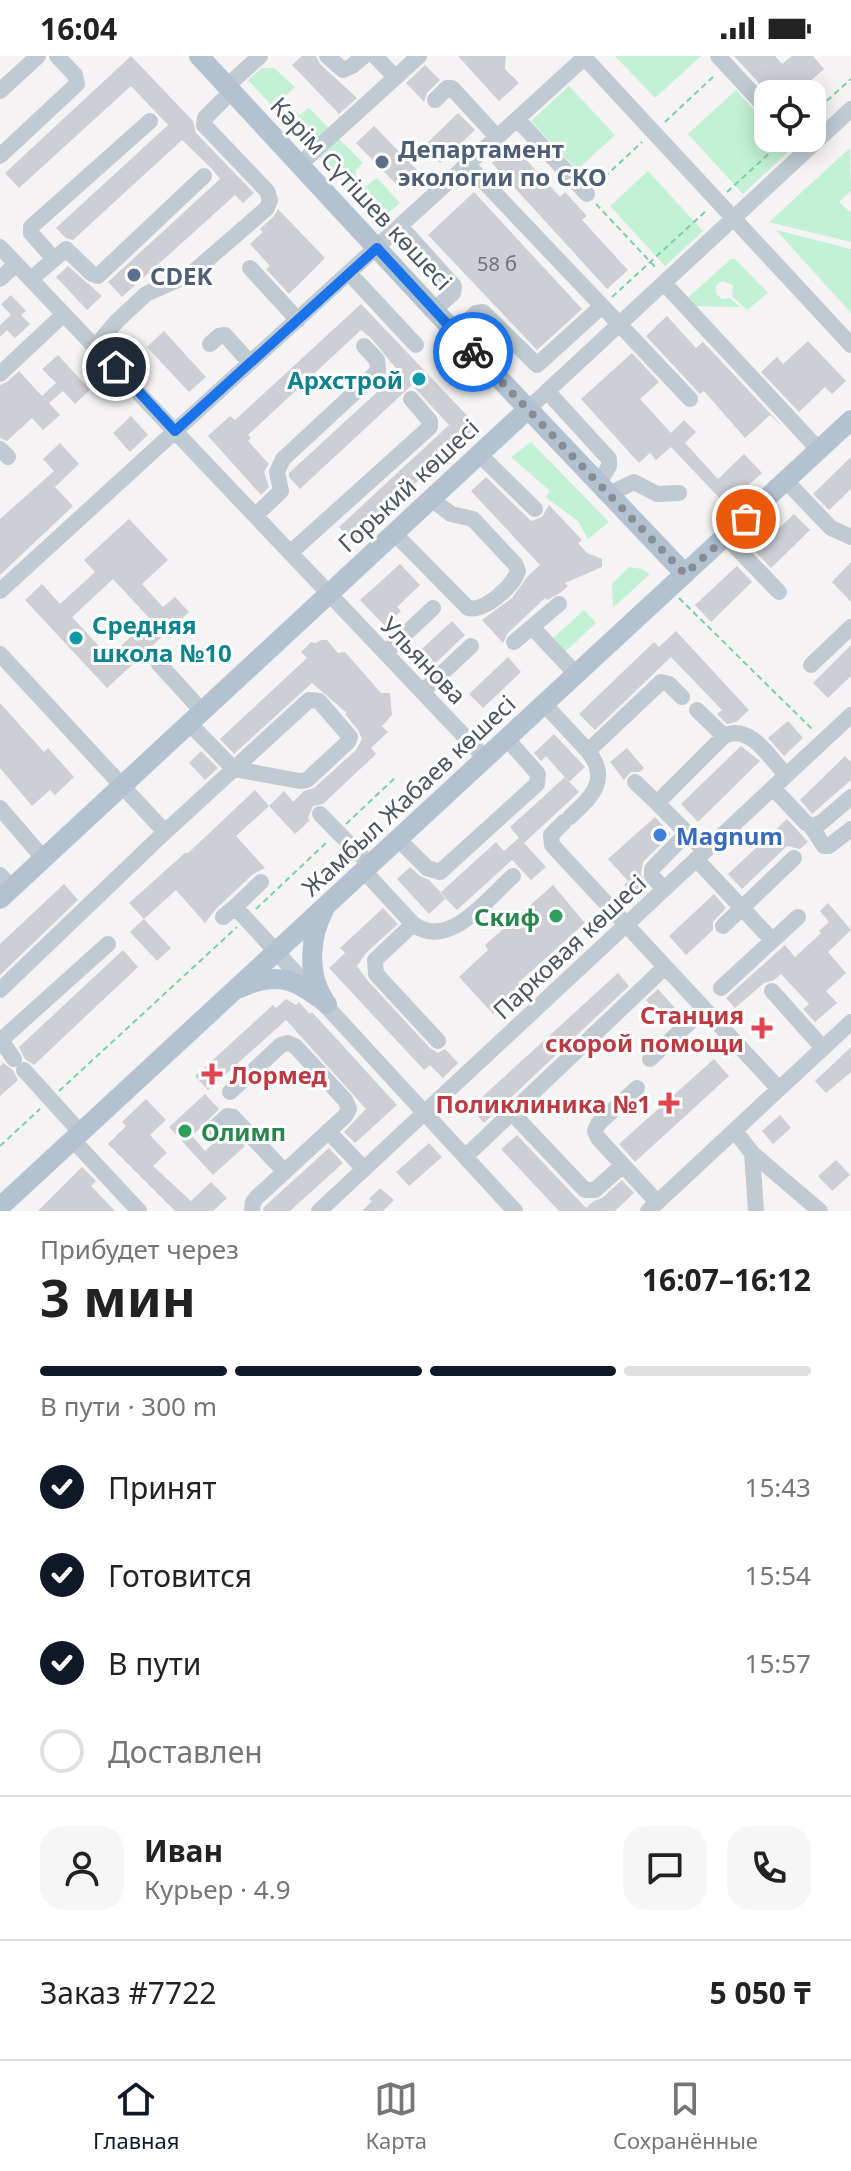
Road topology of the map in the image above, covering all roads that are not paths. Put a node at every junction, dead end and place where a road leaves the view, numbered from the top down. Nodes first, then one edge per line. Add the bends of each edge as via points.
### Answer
1 (38, 56) edge
2 (57, 56) edge
3 (199, 56) edge
4 (260, 56) edge
5 (327, 56) edge
6 (364, 56) edge
7 (375, 56) edge
8 (419, 56) edge
9 (585, 56) edge
10 (718, 56) edge
11 (395, 77) junction
12 (230, 89) junction
13 (0, 91) edge
14 (754, 95) edge
15 (435, 100) dead end
16 (851, 109) edge
17 (517, 119) junction
18 (150, 121) dead end
19 (826, 132) edge
20 (497, 137) junction
21 (805, 152) edge
22 (0, 156) edge
23 (467, 164) junction
24 (299, 165) junction
25 (204, 176) dead end
26 (587, 194) road end
27 (734, 218) junction
28 (400, 226) junction
29 (0, 247) edge
30 (377, 248) junction
31 (53, 258) junction
32 (16, 264) junction
33 (250, 268) dead end
34 (349, 273) junction
35 (0, 279) edge
36 (31, 279) junction
37 (666, 281) junction
38 (602, 306) junction
39 (434, 310) junction
40 (64, 314) junction
41 (298, 320) junction
42 (619, 324) junction
43 (456, 333) junction
44 (210, 344) dead end
45 (416, 345) dead end
46 (851, 345) edge
47 (96, 346) junction
48 (364, 346) dead end
49 (250, 363) junction
50 (0, 374) edge
51 (547, 391) junction
52 (411, 399) dead end
53 (690, 399) dead end
54 (528, 409) junction
55 (849, 427) edge
56 (175, 431) junction
57 (819, 450) junction
58 (479, 454) junction
59 (787, 482) junction
60 (604, 488) junction
61 (679, 493) dead end
62 (431, 499) junction
63 (535, 509) dead end
64 (255, 516) junction
65 (394, 533) junction
66 (726, 537) junction
67 (851, 537) edge
68 (290, 553) junction
69 (685, 574) junction
70 (0, 591) edge
71 (779, 592) dead end
72 (328, 594) junction
73 (559, 604) dead end
74 (433, 608) dead end
75 (532, 627) junction
76 (851, 627) edge
77 (514, 642) dead end
78 (471, 646) dead end
79 (385, 653) junction
80 (0, 654) edge
81 (159, 664) dead end
82 (811, 665) dead end
83 (577, 675) junction
84 (422, 692) junction
85 (682, 697) dead end
86 (544, 704) junction
87 (697, 710) dead end
88 (851, 715) edge
89 (196, 717) junction
90 (724, 736) junction
91 (507, 739) junction
92 (588, 751) junction
93 (486, 759) junction
94 (234, 769) junction
95 (786, 775) junction
96 (635, 782) dead end
97 (121, 787) junction
98 (773, 788) junction
99 (851, 797) edge
100 (657, 803) junction
101 (0, 808) edge
102 (320, 814) dead end
103 (810, 825) junction
104 (851, 829) edge
105 (165, 832) junction
106 (687, 833) junction
107 (398, 839) junction
108 (700, 855) junction
109 (794, 858) dead end
110 (44, 859) junction
111 (367, 868) junction
112 (513, 876) dead end
113 (261, 882) dead end
114 (4, 887) edge
115 (664, 889) junction
116 (326, 906) junction
117 (742, 907) junction
118 (798, 917) dead end
119 (413, 924) junction
120 (625, 926) junction
121 (723, 926) dead end
122 (772, 940) junction
123 (108, 944) dead end
124 (277, 952) junction
125 (665, 967) junction
126 (721, 988) dead end
127 (0, 990) edge
128 (772, 991) dead end
129 (229, 994) junction
130 (327, 1004) junction
131 (704, 1009) junction
132 (851, 1022) edge
133 (0, 1040) edge
134 (438, 1041) dead end
135 (823, 1048) junction
136 (650, 1059) dead end
137 (637, 1088) dead end
138 (779, 1089) junction
139 (230, 1092) dead end
140 (425, 1113) junction
141 (512, 1113) junction
142 (213, 1129) dead end
143 (328, 1131) junction
144 (735, 1131) junction
145 (77, 1137) junction
146 (752, 1153) junction
147 (466, 1156) junction
148 (623, 1165) junction
149 (364, 1169) junction
150 (285, 1172) junction
151 (0, 1207) edge
152 (653, 1207) edge
153 (510, 1209) edge
154 (139, 1211) edge
155 (252, 1211) edge
156 (319, 1211) edge
157 (756, 1211) edge
158 (820, 1211) edge

1 - 13 street
2 - 22 street via 77,84
3 - 12 main road, Кәрім Сүтішев көшесі
4 - 12 street
5 - 6 street via 343,70
7 - 11 street
8 - 11 street
9 - 17 street
9 - 27 street
10 - 14 street
11 - 24 street
12 - 24 main road, Кәрім Сүтішев көшесі
12 - 47 street via 204,125 267,191 267,208 191,274 146,294
15 - 20 street via 447,88 454,89
16 - 19 street, Горький көшесі
17 - 20 street
17 - 26 street
18 - 31 street via 31,227
20 - 23 street
21 - 27 street, Горький көшесі
23 - 28 street
23 - 38 street
24 - 30 main road, Кәрім Сүтішев көшесі
25 - 31 street via 98,276 69,250
27 - 37 street, Горький көшесі
27 - 46 street
28 - 30 street
28 - 39 street via 454,286
29 - 32 street, Ульянова
30 - 34 street
30 - 39 main road, Кәрім Сүтішев көшесі
31 - 36 street
32 - 35 street
32 - 36 street, Ульянова
33 - 41 street
34 - 41 street
34 - 45 street
36 - 40 street, Ульянова
37 - 42 street, Горький көшесі
37 - 57 street
38 - 42 street
38 - 43 street via 537,365 483,312
39 - 43 main road, Кәрім Сүтішев көшесі
40 - 47 street, Ульянова
40 - 50 street
41 - 49 street
42 - 51 street, Горький көшесі
42 - 53 street
43 - 54 main road, Кәрім Сүтішев көшесі
44 - 49 street via 225,335
47 - 56 street, Ульянова
48 - 64 street via 379,364 378,371 283,459 277,472 281,491
49 - 56 street
51 - 54 street, Горький көшесі
51 - 60 street via 609,459
52 - 68 street via 430,427
54 - 58 main road, Горький көшесі
54 - 60 main road, Кәрім Сүтішев көшесі
55 - 57 main road, Жамбыл Жабаев көшесі
56 - 64 street, Ульянова
56 - 70 street
57 - 59 main road, Жамбыл Жабаев көшесі
58 - 62 main road, Горький көшесі
58 - 63 street
59 - 66 main road, Жамбыл Жабаев көшесі
59 - 67 street via 831,528
60 - 61 street via 634,482 657,494
60 - 69 main road, Кәрім Сүтішев көшесі
62 - 65 main road, Горький көшесі
62 - 65 street via 451,514 473,519 515,564 515,579 482,608 468,608
64 - 68 street, Ульянова
65 - 72 main road, Горький көшесі
66 - 69 main road, Жамбыл Жабаев көшесі
66 - 71 street
68 - 72 street, Ульянова
69 - 83 main road, Жамбыл Жабаев көшесі
72 - 79 street, Ульянова
72 - 89 main road, Горький көшесі
73 - 75 street
74 - 79 street
75 - 77 street
75 - 83 street
76 - 82 street
78 - 84 street
79 - 84 street, Ульянова
80 - 97 street
81 - 89 street
83 - 86 main road, Жамбыл Жабаев көшесі
84 - 93 street, Ульянова
85 - 92 street via 661,682
86 - 91 main road, Жамбыл Жабаев көшесі
86 - 92 street
87 - 90 street
88 - 95 street, Парковая көшесі
89 - 94 street
89 - 97 main road, Горький көшесі
90 - 95 street via 748,735
90 - 100 street
91 - 93 main road, Жамбыл Жабаев көшесі
91 - 107 street via 538,774 537,784 440,872 427,868
92 - 120 street via 596,763 596,789 551,835 551,843
93 - 107 main road, Жамбыл Жабаев көшесі
94 - 94 street via 304,781 348,742 349,734 313,698
94 - 105 street
95 - 98 street, Парковая көшесі
96 - 100 street
97 - 105 street
97 - 110 main road, Горький көшесі
98 - 103 street
98 - 108 street, Парковая көшесі
99 - 103 street via 819,825
100 - 106 street
101 - 110 street
102 - 111 street
103 - 104 street via 829,846
105 - 127 street
106 - 108 street
106 - 115 street via 652,869
107 - 111 main road, Жамбыл Жабаев көшесі
108 - 115 street, Парковая көшесі
108 - 117 street
109 - 117 street
110 - 114 main road, Горький көшесі
111 - 116 main road, Жамбыл Жабаев көшесі
111 - 119 street
112 - 119 street via 452,929 426,932
113 - 124 street via 235,914
115 - 120 street, Парковая көшесі
116 - 124 main road, Жамбыл Жабаев көшесі
116 - 130 main road via 317,924 312,967
117 - 121 street
117 - 122 street
118 - 122 street
119 - 134 street via 380,954 374,967
120 - 125 street
120 - 140 street, Парковая көшесі
122 - 126 street
123 - 133 street
124 - 129 main road, Жамбыл Жабаев көшесі
124 - 130 street
125 - 131 street
125 - 141 street
128 - 135 street
129 - 130 main road via 253,982 280,979 304,985
129 - 145 main road, Жамбыл Жабаев көшесі
130 - 140 street
131 - 136 street
131 - 138 street
132 - 135 street
133 - 145 street
135 - 138 street
137 - 148 street via 595,1131
138 - 144 street
139 - 143 street via 281,1045 292,1043 348,1104 348,1113
140 - 147 street
140 - 149 street, Парковая көшесі
141 - 147 street
141 - 148 street via 585,1190 595,1190
142 - 150 street via 233,1117
143 - 149 street
143 - 150 street
144 - 146 street
144 - 152 street
145 - 151 main road, Жамбыл Жабаев көшесі
145 - 154 street
146 - 157 street
146 - 158 street
147 - 153 street
148 - 152 street
149 - 156 street, Парковая көшесі
150 - 155 street via 253,1202

